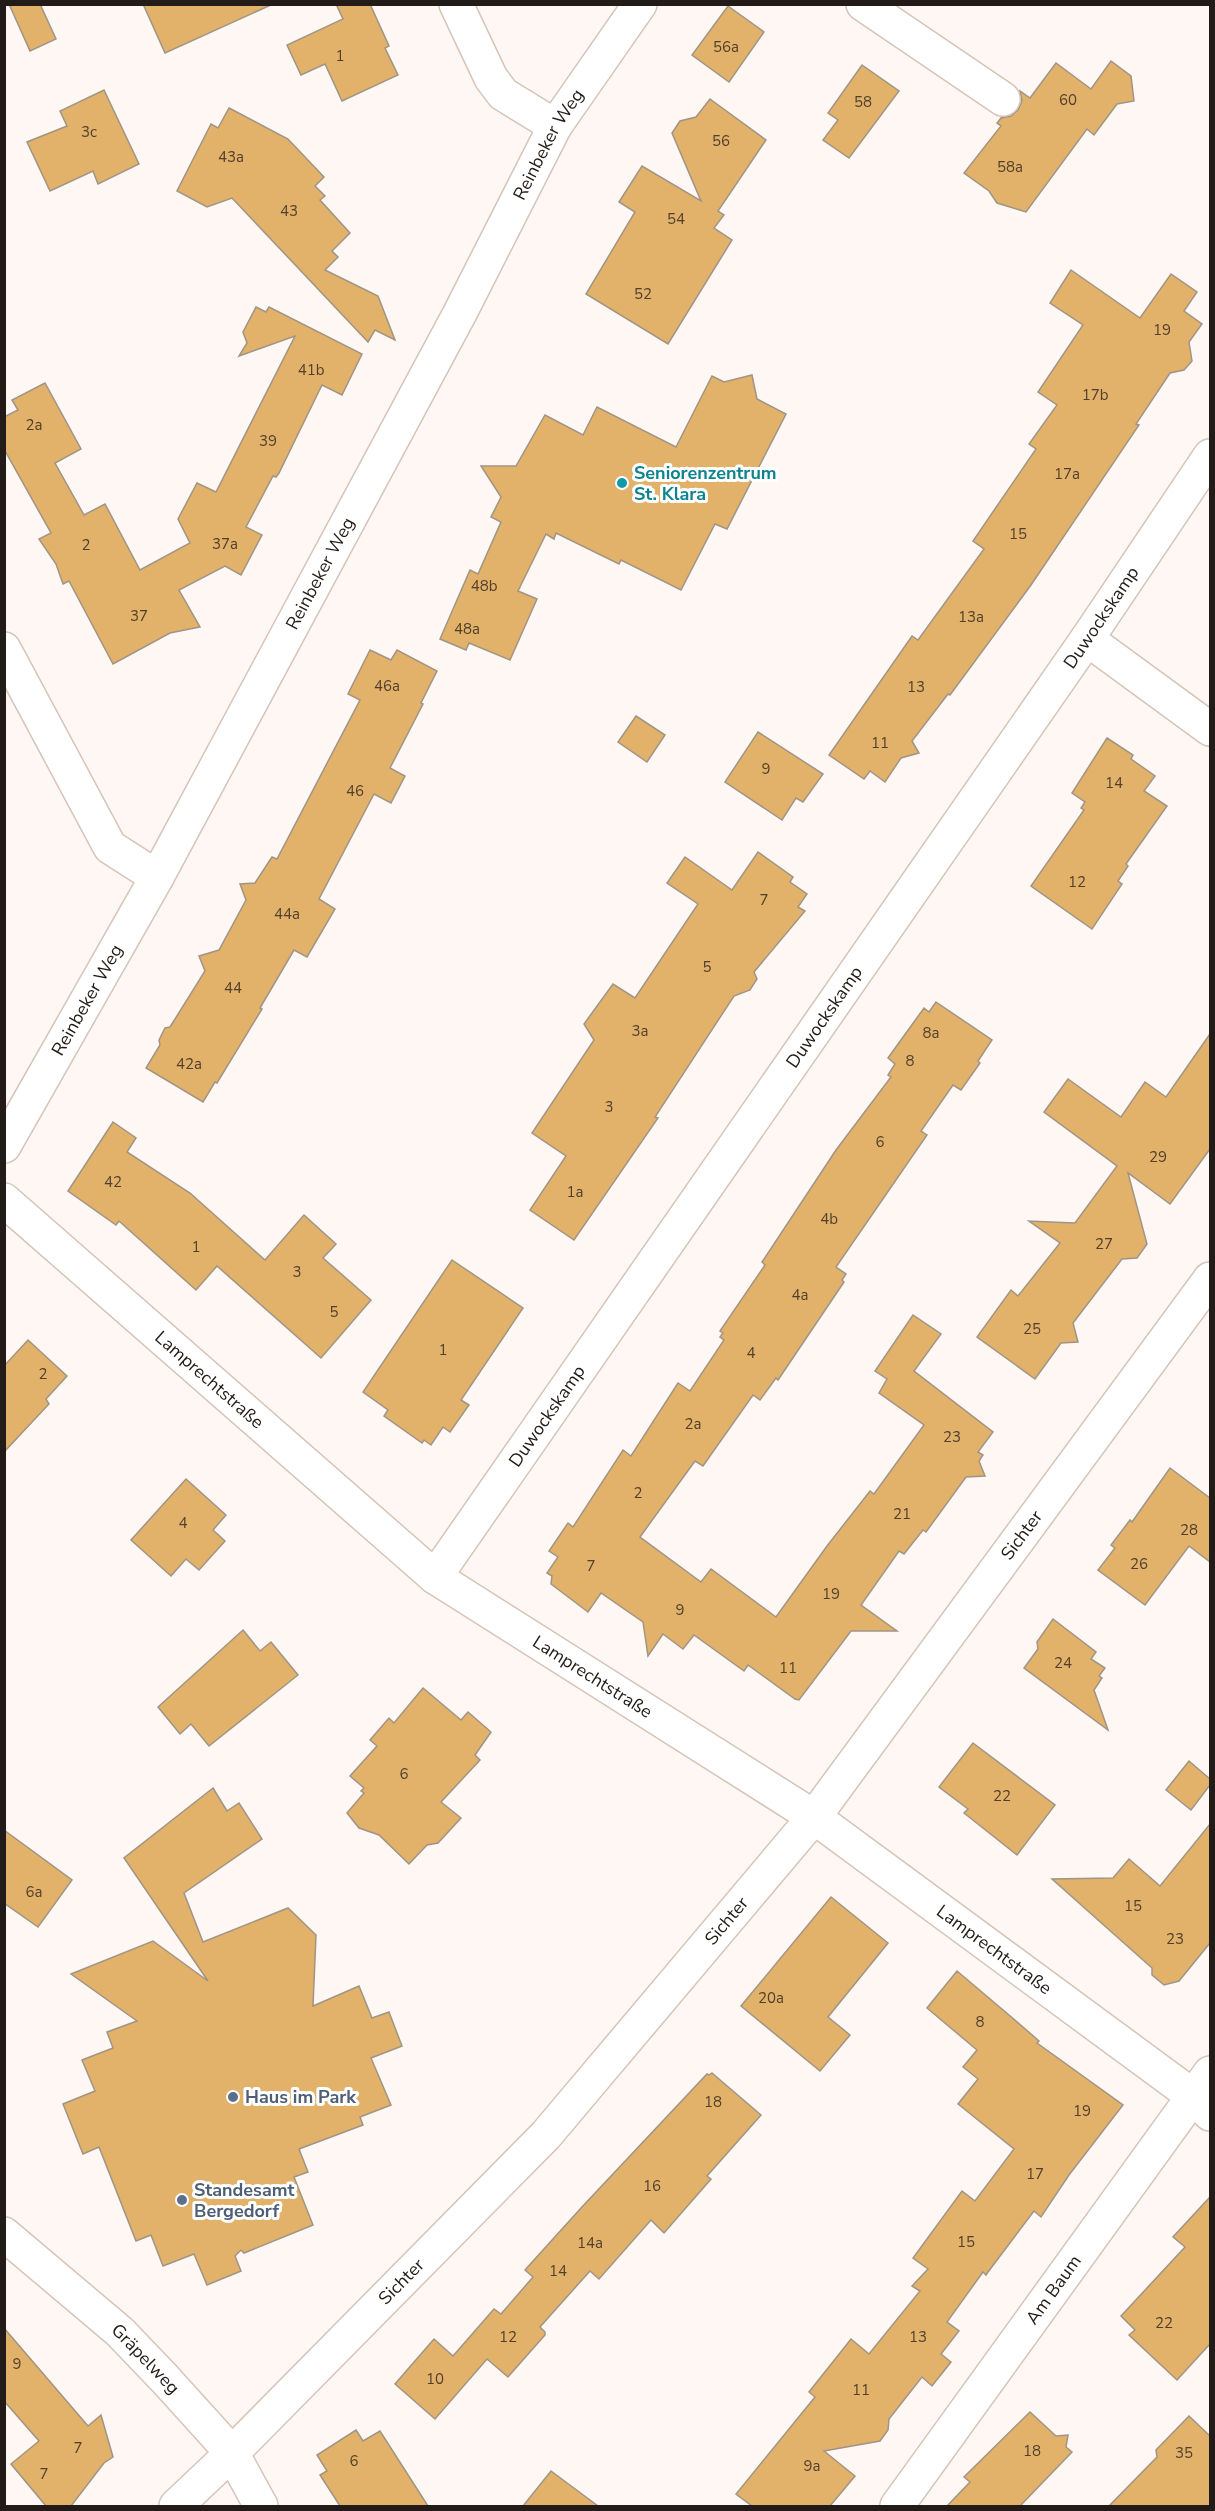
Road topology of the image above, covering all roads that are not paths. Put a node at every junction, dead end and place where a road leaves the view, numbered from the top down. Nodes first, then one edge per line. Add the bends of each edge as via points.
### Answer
1 (456, 4) edge
2 (640, 4) edge
3 (863, 4) edge
4 (1003, 99) dead end
5 (555, 126) junction
6 (1210, 456) edge
7 (1087, 639) junction
8 (4, 649) edge
9 (1210, 729) edge
10 (157, 877) junction
11 (4, 1146) edge
12 (4, 1200) edge
13 (1210, 1279) edge
14 (435, 1577) junction
15 (814, 1817) junction
16 (1205, 2094) edge
17 (4, 2234) edge
18 (232, 2453) junction
19 (176, 2506) edge
20 (261, 2506) edge
21 (897, 2506) edge

1 - 5 street via 491,78 503,94
2 - 5 street, Reinbeker Weg
3 - 4 street
5 - 10 street, Reinbeker Weg via 455,323
6 - 7 street, Duwockskamp
7 - 9 street
7 - 14 street, Duwockskamp
8 - 10 street via 110,847
10 - 11 street, Reinbeker Weg
12 - 14 street, Lamprechtstraße
13 - 15 street, Sichter
14 - 15 street, Lamprechtstraße
15 - 16 street, Lamprechtstraße
15 - 18 street, Sichter via 546,2135
16 - 21 street, Am Baum
17 - 18 street, Gräpelweg via 120,2331
18 - 19 street, Sichter
18 - 20 street, Gräpelweg

